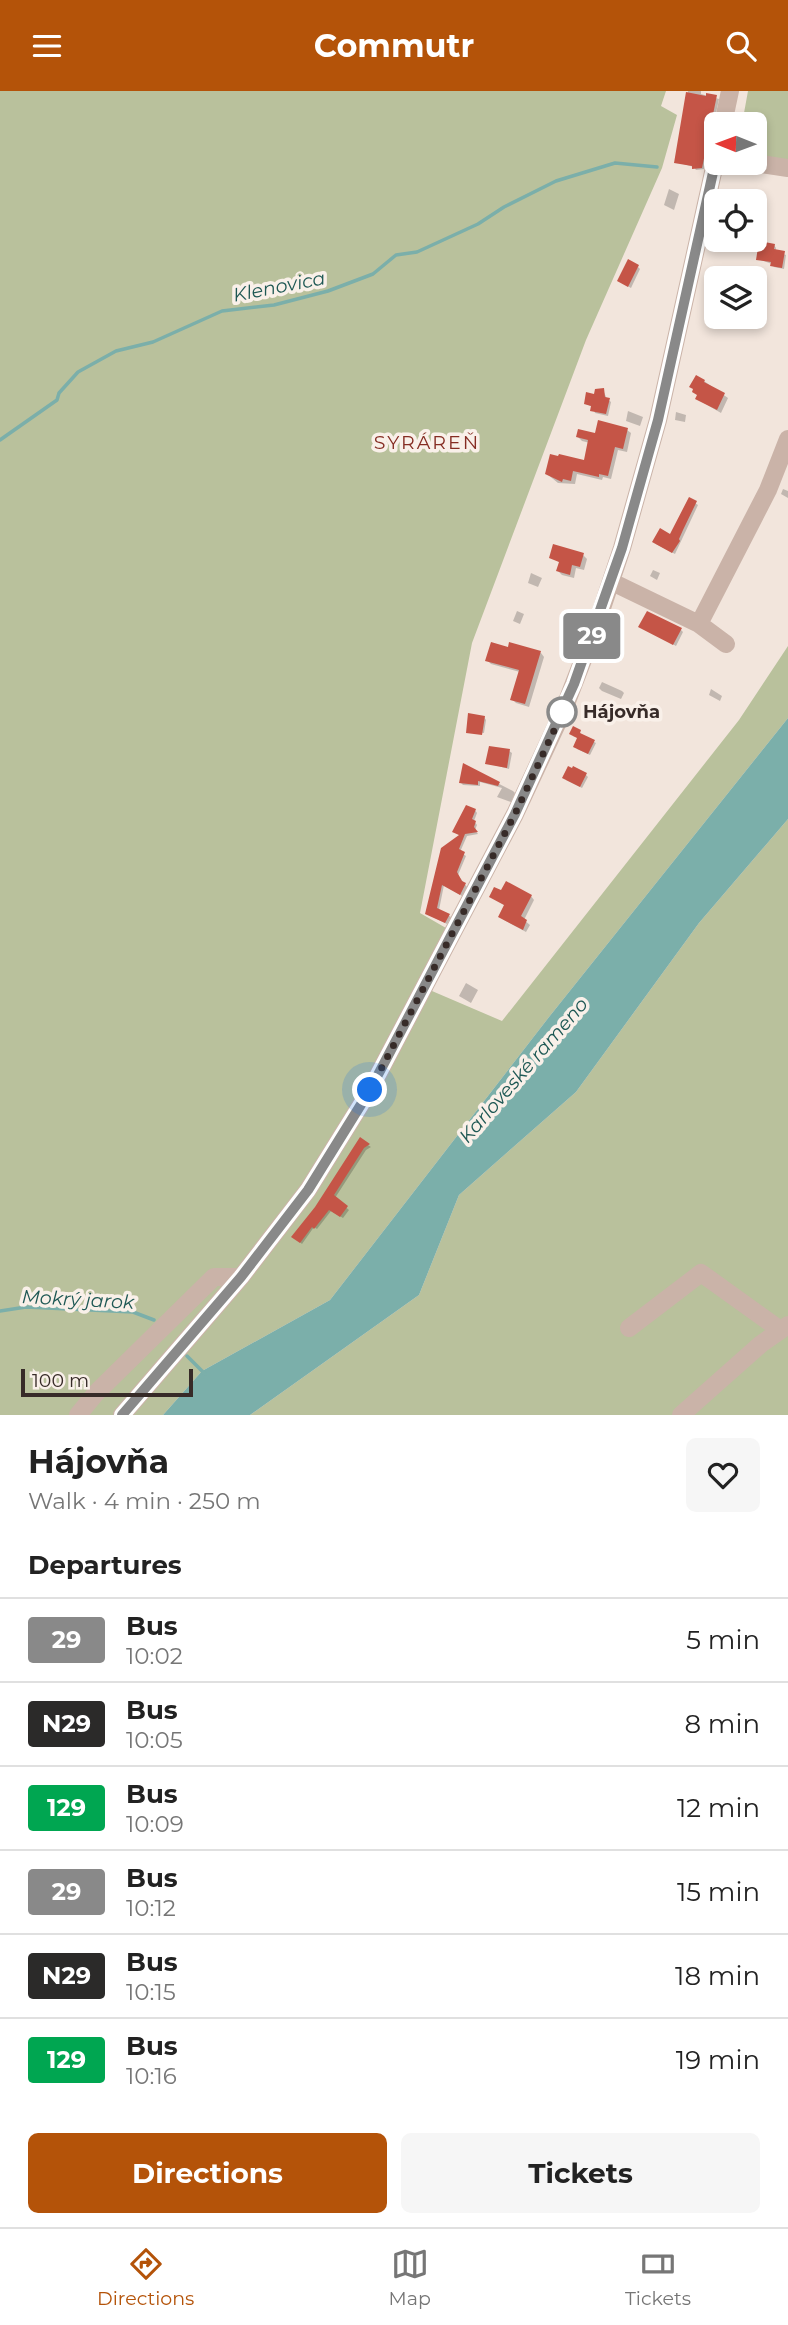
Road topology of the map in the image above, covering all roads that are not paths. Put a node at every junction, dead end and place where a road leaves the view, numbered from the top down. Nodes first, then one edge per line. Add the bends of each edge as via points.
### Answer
1 (730, 91) edge
2 (726, 112) edge
3 (767, 165) edge
4 (788, 168) edge
5 (712, 175) edge
6 (788, 439) edge
7 (612, 582) junction
8 (699, 624) junction
9 (726, 644) dead end
10 (241, 1277) junction
11 (783, 1327) edge
12 (629, 1328) dead end
13 (78, 1415) edge
14 (122, 1415) edge
15 (681, 1415) edge

1 - 2 street
3 - 4 street
5 - 7 street via 658,420
6 - 8 street via 768,490
7 - 8 street
7 - 10 street via 564,709 515,814 370,1090 308,1190
8 - 9 street
10 - 13 street via 214,1277
10 - 14 street
11 - 12 street via 701,1273
11 - 15 street

